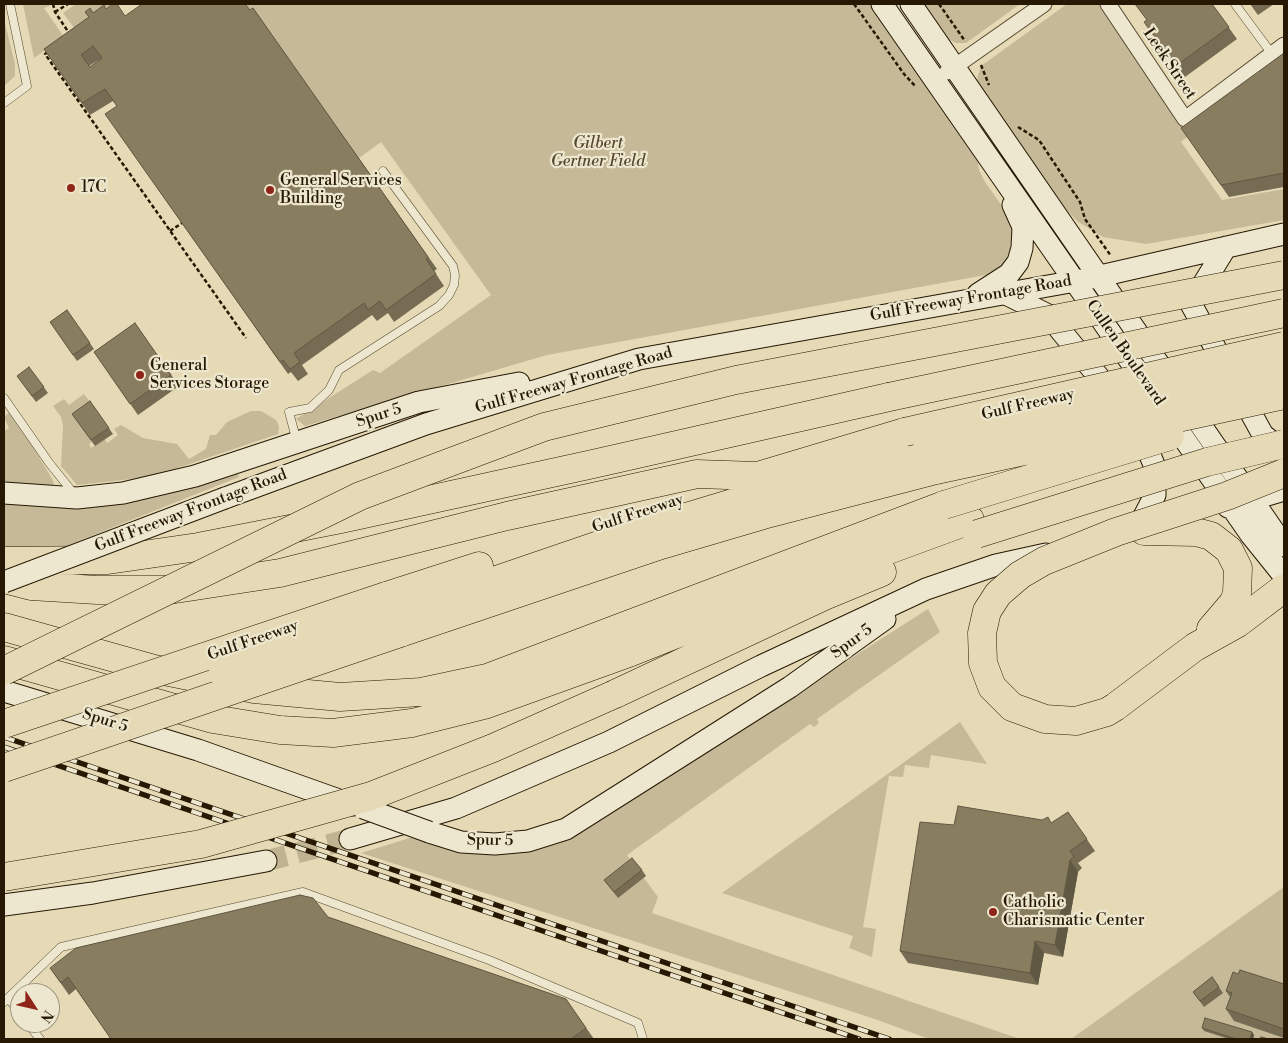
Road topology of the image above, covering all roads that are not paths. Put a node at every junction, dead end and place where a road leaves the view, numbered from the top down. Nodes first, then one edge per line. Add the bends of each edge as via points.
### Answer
1 (10, 4) edge
2 (882, 4) edge
3 (911, 4) edge
4 (1044, 4) edge
5 (1108, 4) edge
6 (1235, 4) edge
7 (1284, 45) edge
8 (1272, 54) junction
9 (954, 67) junction
10 (934, 81) junction
11 (4, 103) edge
12 (993, 165) junction
13 (383, 171) dead end
14 (1284, 234) edge
15 (1226, 247) junction
16 (1284, 275) edge
17 (1099, 276) junction
18 (1075, 282) junction
19 (1006, 294) junction
20 (966, 300) junction
21 (1284, 313) edge
22 (1284, 346) edge
23 (639, 359) junction
24 (1284, 371) edge
25 (1284, 395) edge
26 (6, 401) edge
27 (1284, 402) edge
28 (297, 442) junction
29 (1284, 444) edge
30 (1284, 451) edge
31 (931, 461) junction
32 (1284, 473) edge
33 (757, 476) junction
34 (1284, 490) edge
35 (4, 493) edge
36 (77, 498) junction
37 (1242, 503) junction
38 (974, 527) junction
39 (1135, 533) junction
40 (1284, 546) edge
41 (4, 561) edge
42 (1284, 576) edge
43 (4, 581) edge
44 (1284, 588) edge
45 (926, 589) junction
46 (394, 614) junction
47 (4, 627) edge
48 (1195, 647) junction
49 (4, 660) edge
50 (4, 671) edge
51 (4, 691) edge
52 (4, 724) edge
53 (4, 748) edge
54 (4, 768) edge
55 (350, 839) tunnel mouth
56 (266, 861) tunnel mouth
57 (4, 877) edge
58 (4, 905) edge
59 (6, 1000) edge
60 (644, 1039) edge

1 - 11 lane via 27,86
2 - 10 main road, Cullen Boulevard
3 - 9 main road, Cullen Boulevard
4 - 9 street
5 - 8 street, Leek Street via 1185,119
6 - 8 lane
7 - 8 street
9 - 10 street
9 - 17 main road, Cullen Boulevard
10 - 12 main road, Cullen Boulevard
12 - 18 main road, Cullen Boulevard
12 - 20 main road via 1022,227 1022,248 1010,274
13 - 28 lane via 453,266 454,285 439,306 339,370 330,390 310,408 289,412
14 - 15 main road, Gulf Freeway Frontage Road
15 - 17 main road, Gulf Freeway Frontage Road
15 - 30 main road via 1191,304 1263,435
16 - 50 highway, bridge via 736,380 544,427 360,496
17 - 18 main road, Gulf Freeway Frontage Road
17 - 37 main road, Cullen Boulevard
18 - 19 main road, Gulf Freeway Frontage Road
18 - 37 main road, Cullen Boulevard
19 - 20 main road, Gulf Freeway Frontage Road
19 - 39 main road via 1048,315 1138,425 1155,467 1155,495
20 - 23 main road, Gulf Freeway Frontage Road
21 - 41 highway, bridge via 198,548 108,560
22 - 33 highway, Gulf Freeway, bridge via 905,432
23 - 28 main road, Spur 5 via 419,402
23 - 43 main road, Gulf Freeway Frontage Road, bridge via 426,424
24 - 31 highway, Gulf Freeway, bridge
25 - 31 highway, Gulf Freeway, bridge
26 - 36 lane
27 - 47 highway, bridge via 944,505 487,678 421,692 340,696 254,689 154,669
28 - 36 main road, Spur 5 via 195,476 123,494
29 - 38 highway, bridge via 1207,462
31 - 46 highway, Gulf Freeway via 661,545
32 - 48 highway, bridge via 1044,561 1020,575 998,594 987,610 982,633 983,663 992,687 1012,707 1045,719 1076,721 1107,712
33 - 43 highway via 697,474 507,516 280,573 169,590 97,590
33 - 46 highway, Gulf Freeway
34 - 37 main road
35 - 36 main road, Spur 5
37 - 39 main road
37 - 40 main road, Cullen Boulevard
37 - 42 main road, Cullen Boulevard via 1251,535
38 - 49 highway via 874,555 631,652 484,705 412,723 333,733 280,730 214,719
38 - 57 highway, bridge via 615,694 493,748 371,796 201,844
39 - 45 main road via 996,565
39 - 48 highway via 1196,532 1210,536 1229,550 1234,558 1240,580 1234,602
44 - 48 highway via 1238,623
45 - 51 main road, Spur 5, bridge via 790,687 566,828 528,841 495,844 461,842 198,750
45 - 55 main road via 609,742 456,808
46 - 52 highway, Gulf Freeway, bridge
46 - 53 highway, Gulf Freeway, bridge
46 - 54 highway, Gulf Freeway, bridge
56 - 58 main road via 93,893
59 - 60 lane via 62,947 303,892 489,960 638,1023

